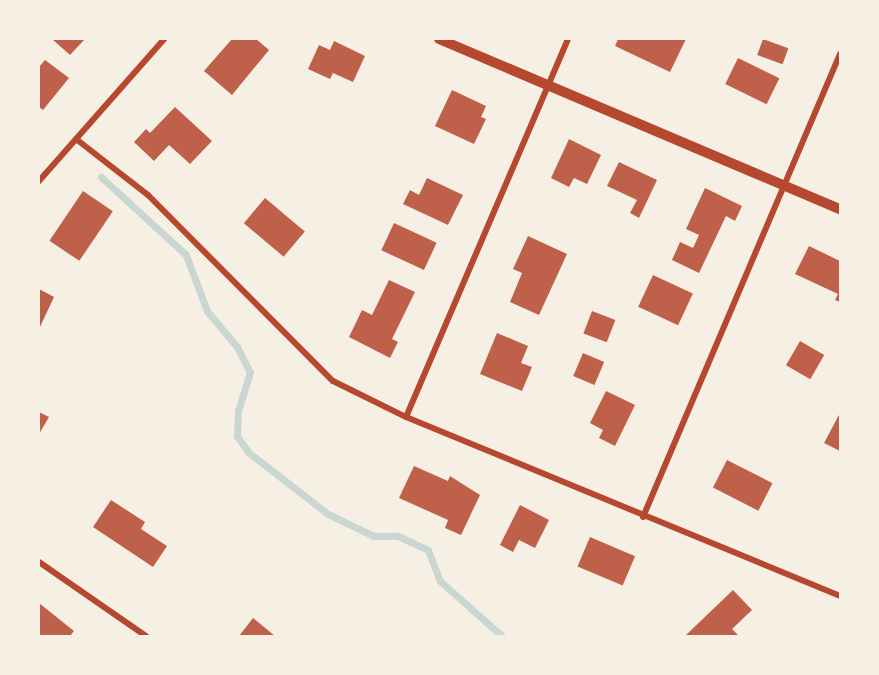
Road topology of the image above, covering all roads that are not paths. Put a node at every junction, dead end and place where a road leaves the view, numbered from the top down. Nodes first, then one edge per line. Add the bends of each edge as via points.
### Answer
1 (164, 39) edge
2 (439, 39) edge
3 (568, 39) edge
4 (840, 54) edge
5 (549, 85) junction
6 (76, 140) junction
7 (39, 181) edge
8 (785, 186) junction
9 (840, 209) edge
10 (406, 417) junction
11 (643, 517) junction
12 (39, 562) edge
13 (840, 596) edge
14 (146, 636) edge

1 - 6 street
2 - 5 street
3 - 5 street
4 - 8 street
5 - 8 street
5 - 10 street
6 - 7 street
6 - 10 street via 148,195 333,381
8 - 9 street
8 - 11 street
10 - 11 street
11 - 13 street
12 - 14 street

